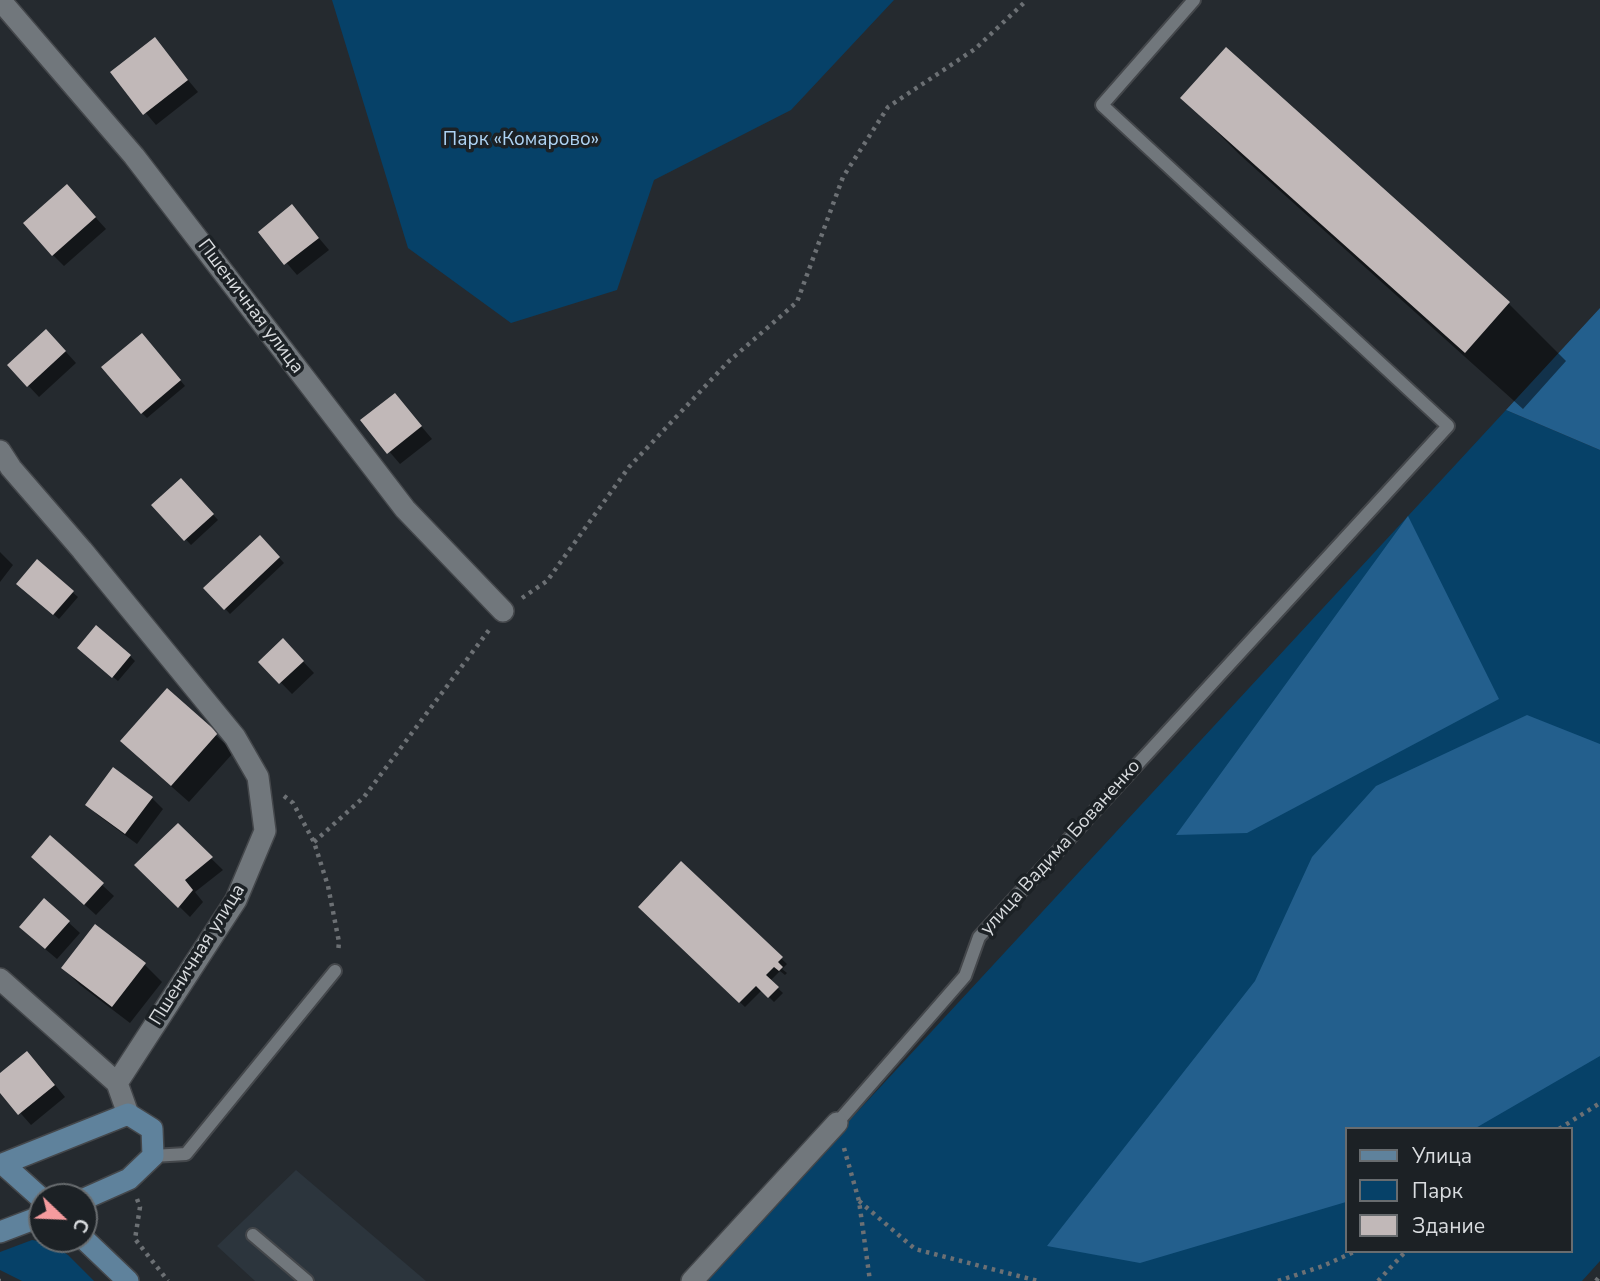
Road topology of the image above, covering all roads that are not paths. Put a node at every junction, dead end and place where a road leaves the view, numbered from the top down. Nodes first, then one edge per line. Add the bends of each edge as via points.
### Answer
1 (0, 0) edge
2 (1194, 0) edge
3 (0, 451) edge
4 (503, 611) road end
5 (335, 971) road end
6 (0, 979) edge
7 (117, 1083) junction
8 (128, 1114) junction
9 (837, 1123) joint
10 (153, 1156) junction
11 (1, 1164) edge
12 (28, 1187) edge
13 (98, 1193) edge
14 (28, 1221) edge
15 (0, 1232) edge
16 (253, 1235) dead end
17 (98, 1252) edge
18 (128, 1281) edge
19 (307, 1281) edge
20 (692, 1281) edge

1 - 4 street, Пшеничная улица via 134,156 405,509
2 - 9 lane, улица Вадима Бованенко via 1102,105 1448,426 979,937 965,976
3 - 7 street, Пшеничная улица via 234,737 258,777 265,831 236,900
5 - 10 lane via 186,1154
6 - 7 street
7 - 8 street
8 - 10 street via 152,1129
8 - 11 street
9 - 20 street, улица Вадима Бованенко
10 - 13 street via 129,1179
11 - 12 street
14 - 15 street
16 - 19 lane
17 - 18 street

